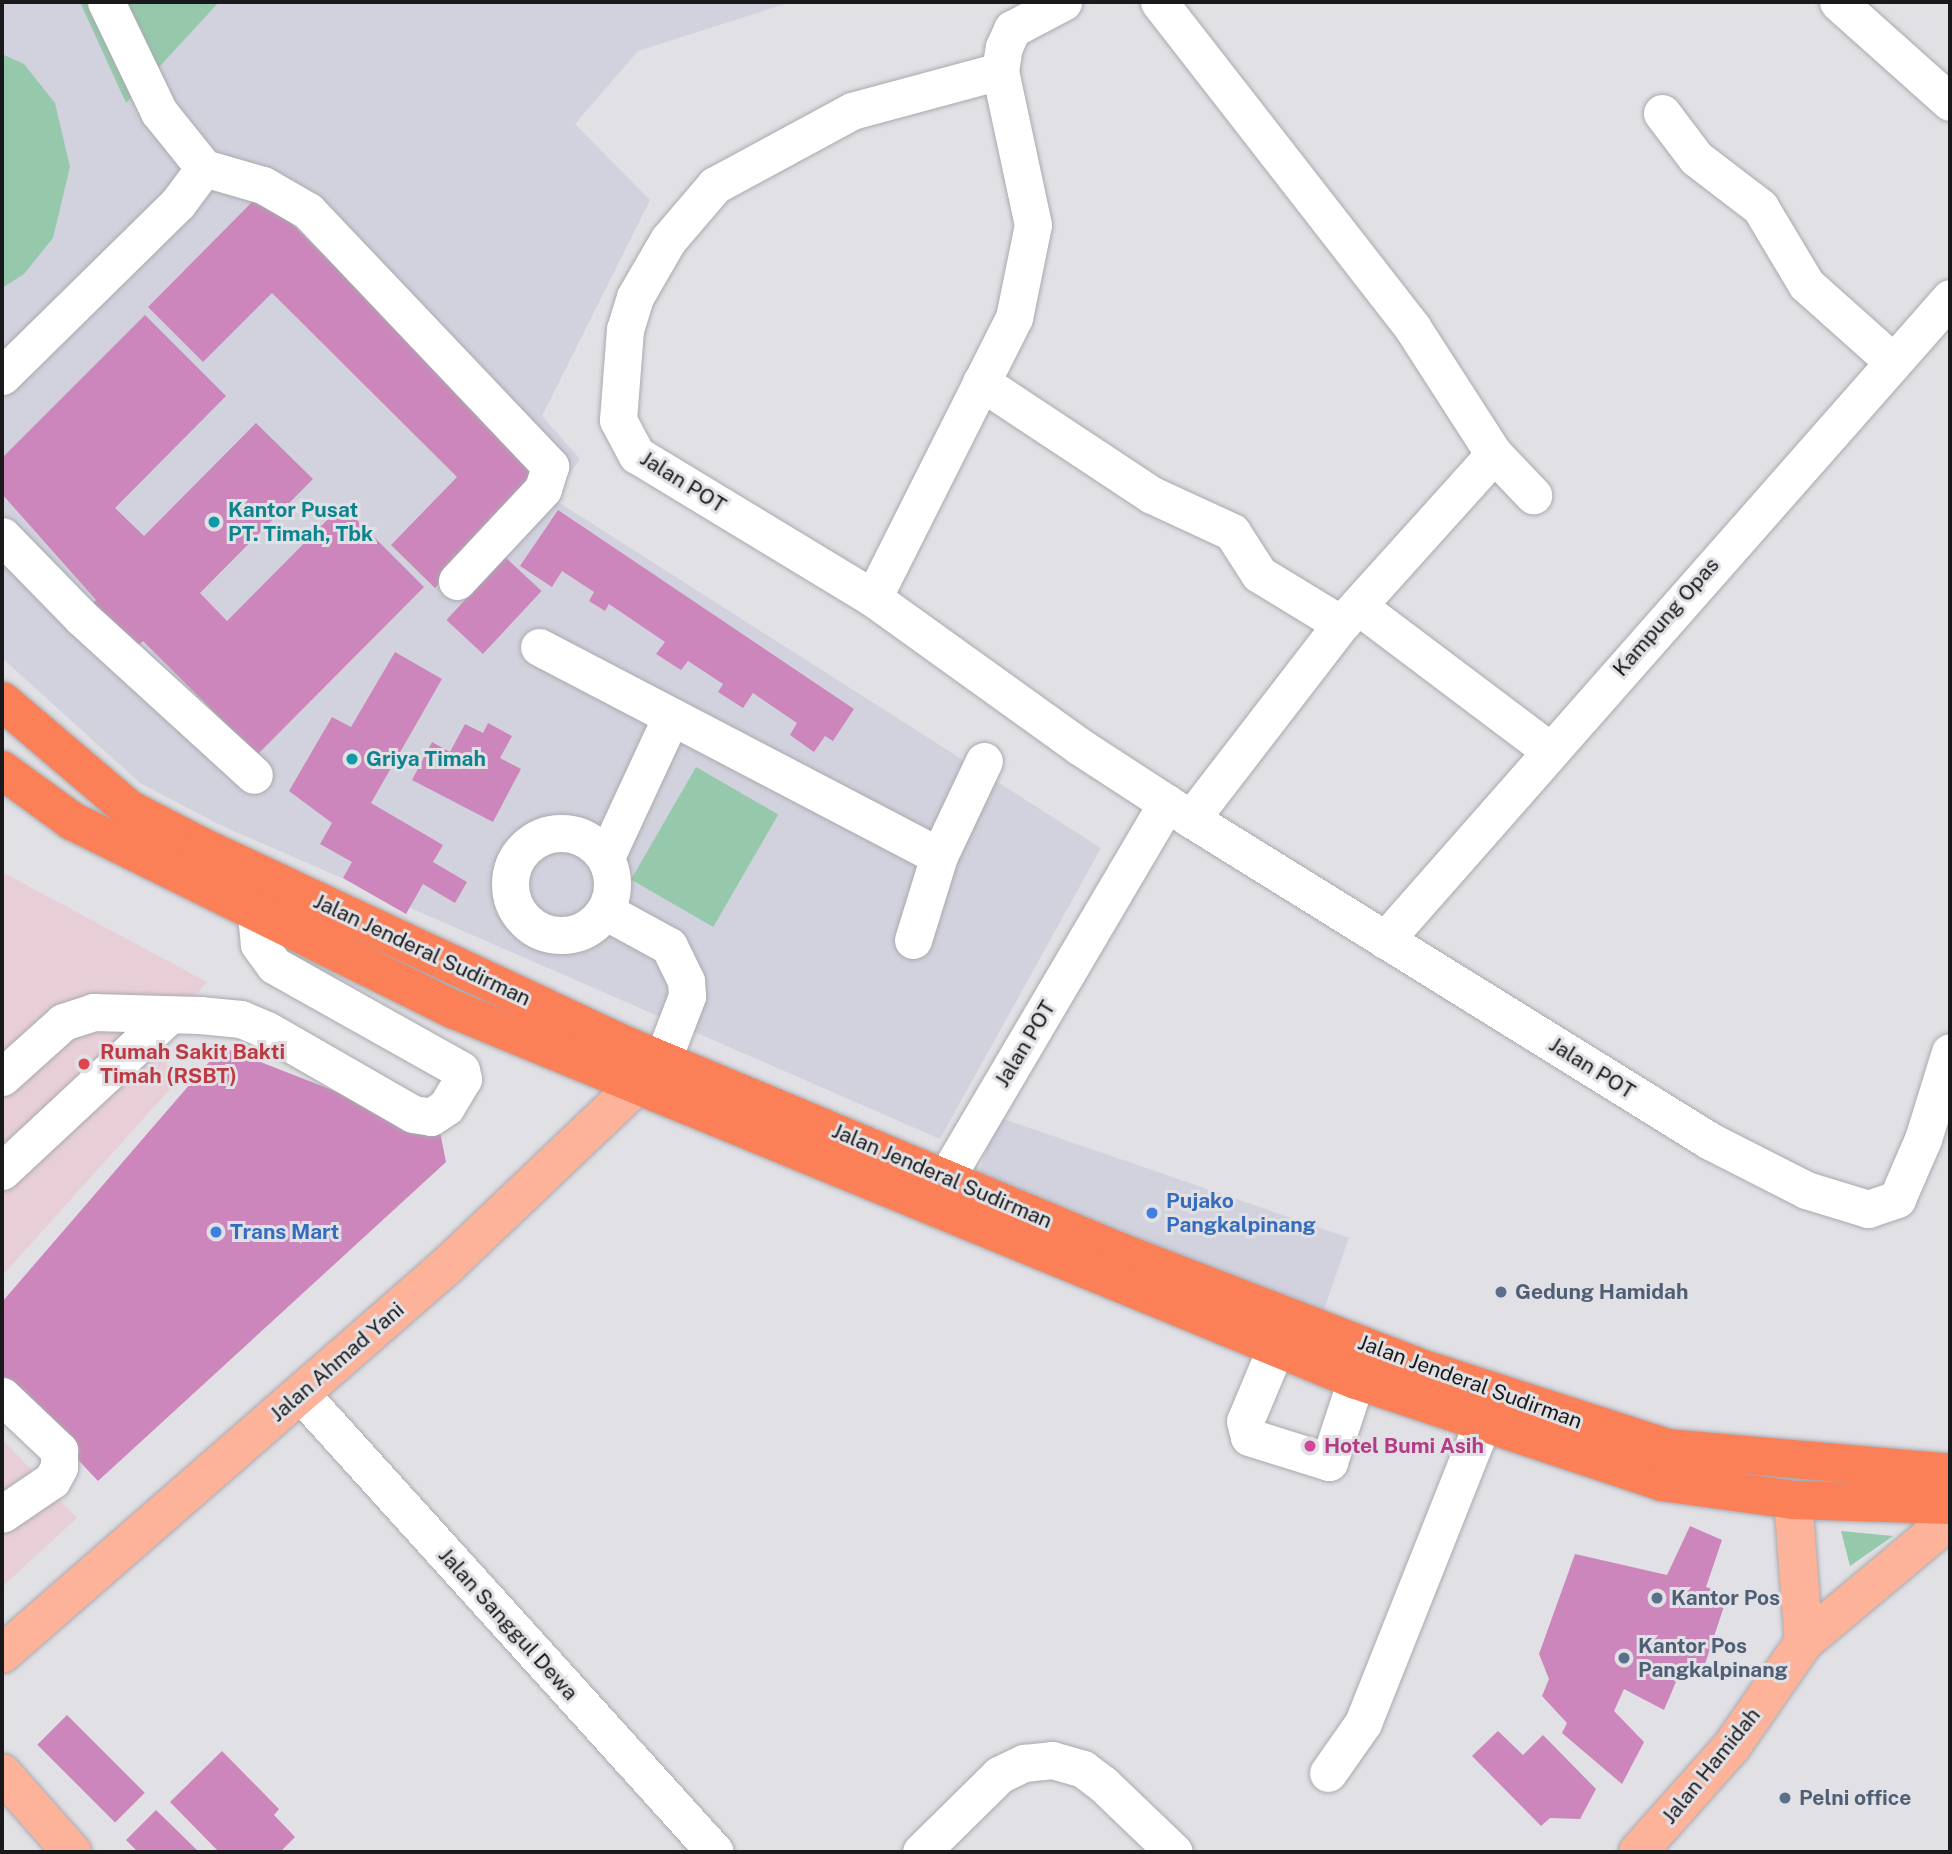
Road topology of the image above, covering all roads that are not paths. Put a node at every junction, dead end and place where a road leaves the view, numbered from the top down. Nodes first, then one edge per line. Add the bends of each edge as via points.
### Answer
1 (106, 2) edge
2 (1063, 2) edge
3 (1159, 2) edge
4 (1838, 2) edge
5 (1000, 71) junction
6 (1950, 102) edge
7 (1661, 113) dead end
8 (204, 169) junction
9 (1950, 298) edge
10 (44, 335) junction
11 (2, 341) edge
12 (1892, 361) junction
13 (2, 376) edge
14 (981, 382) junction
15 (1494, 454) junction
16 (1533, 495) dead end
17 (2, 536) edge
18 (457, 581) dead end
19 (873, 598) junction
20 (1350, 615) junction
21 (539, 647) dead end
22 (2, 701) edge
23 (671, 717) junction
24 (1549, 750) junction
25 (984, 761) dead end
26 (254, 775) dead end
27 (7, 785) edge
28 (1179, 811) junction
29 (939, 856) junction
30 (606, 857) junction
31 (605, 911) junction
32 (256, 914) junction
33 (912, 940) dead end
34 (1385, 940) junction
35 (168, 1016) junction
36 (1950, 1052) edge
37 (662, 1060) junction
38 (2, 1077) edge
39 (635, 1086) junction
40 (2, 1171) edge
41 (947, 1176) junction
42 (1286, 1331) junction
43 (1356, 1380) junction
44 (301, 1394) junction
45 (2, 1396) edge
46 (1500, 1418) junction
47 (1950, 1473) edge
48 (1793, 1500) junction
49 (1950, 1505) edge
50 (2, 1514) edge
51 (1950, 1520) edge
52 (1804, 1642) junction
53 (2, 1654) edge
54 (2, 1773) edge
55 (1328, 1773) dead end
56 (72, 1852) edge
57 (715, 1852) edge
58 (921, 1852) edge
59 (1174, 1852) edge
60 (1638, 1852) edge

1 - 8 street via 159,112
2 - 5 street via 1006,35
3 - 15 street via 1412,327
4 - 6 street
5 - 14 street via 1033,225 1014,318
5 - 19 street, Jalan POT via 852,111 741,166 715,185 668,240 635,297 625,329 618,420 637,455
7 - 12 street via 1696,158 1760,207 1806,284
8 - 10 street via 178,203
8 - 18 street via 263,185 308,211 550,467 542,489
9 - 12 street, Kampung Opas
10 - 11 street
10 - 13 street
12 - 24 street, Kampung Opas
14 - 19 street
14 - 20 street via 1152,495 1232,532 1259,574
15 - 16 street
15 - 20 street
17 - 26 street via 81,617
19 - 28 street, Jalan POT
20 - 24 street
20 - 28 street
21 - 23 street
22 - 37 highway, Jalan Jenderal Sudirman via 128,809
23 - 29 street
23 - 30 street
24 - 34 street, Kampung Opas
25 - 29 street
27 - 32 highway, Jalan Jenderal Sudirman
28 - 34 street, Jalan POT
28 - 41 street, Jalan POT
29 - 33 street
30 - 31 street via 612,875
30 - 31 street via 576,834 539,837 524,849 510,884 523,918 538,930 575,934
31 - 37 street via 669,946 686,981 687,996
32 - 35 street via 259,944 274,965 461,1070 463,1079 446,1107 431,1117 413,1114 241,1019
32 - 39 highway, Jalan Jenderal Sudirman via 455,1010
34 - 36 street, Jalan POT via 1710,1141 1845,1205 1881,1208 1902,1192
35 - 38 street via 93,1012 63,1022
35 - 40 street
37 - 39 main road, Jalan Ahmad Yani
37 - 41 highway, Jalan Jenderal Sudirman
39 - 42 highway, Jalan Jenderal Sudirman
39 - 44 main road, Jalan Ahmad Yani via 448,1265
41 - 42 highway, Jalan Jenderal Sudirman
42 - 43 highway, Jalan Jenderal Sudirman
42 - 43 street via 1245,1421 1249,1437 1329,1462
42 - 46 highway, Jalan Jenderal Sudirman
43 - 46 highway, Jalan Jenderal Sudirman
44 - 53 main road, Jalan Ahmad Yani
44 - 57 street, Jalan Sanggul Dewa
45 - 50 street via 59,1451 59,1467 52,1480
46 - 47 highway, Jalan Jenderal Sudirman via 1667,1448
46 - 48 highway, Jalan Jenderal Sudirman via 1662,1482
46 - 55 street via 1363,1723
48 - 49 highway, Jalan Jenderal Sudirman
48 - 52 main road
51 - 52 main road, Jalan Hamidah
52 - 60 main road, Jalan Hamidah via 1732,1746
54 - 56 main road
58 - 59 street via 999,1774 1024,1763 1052,1760 1093,1777

